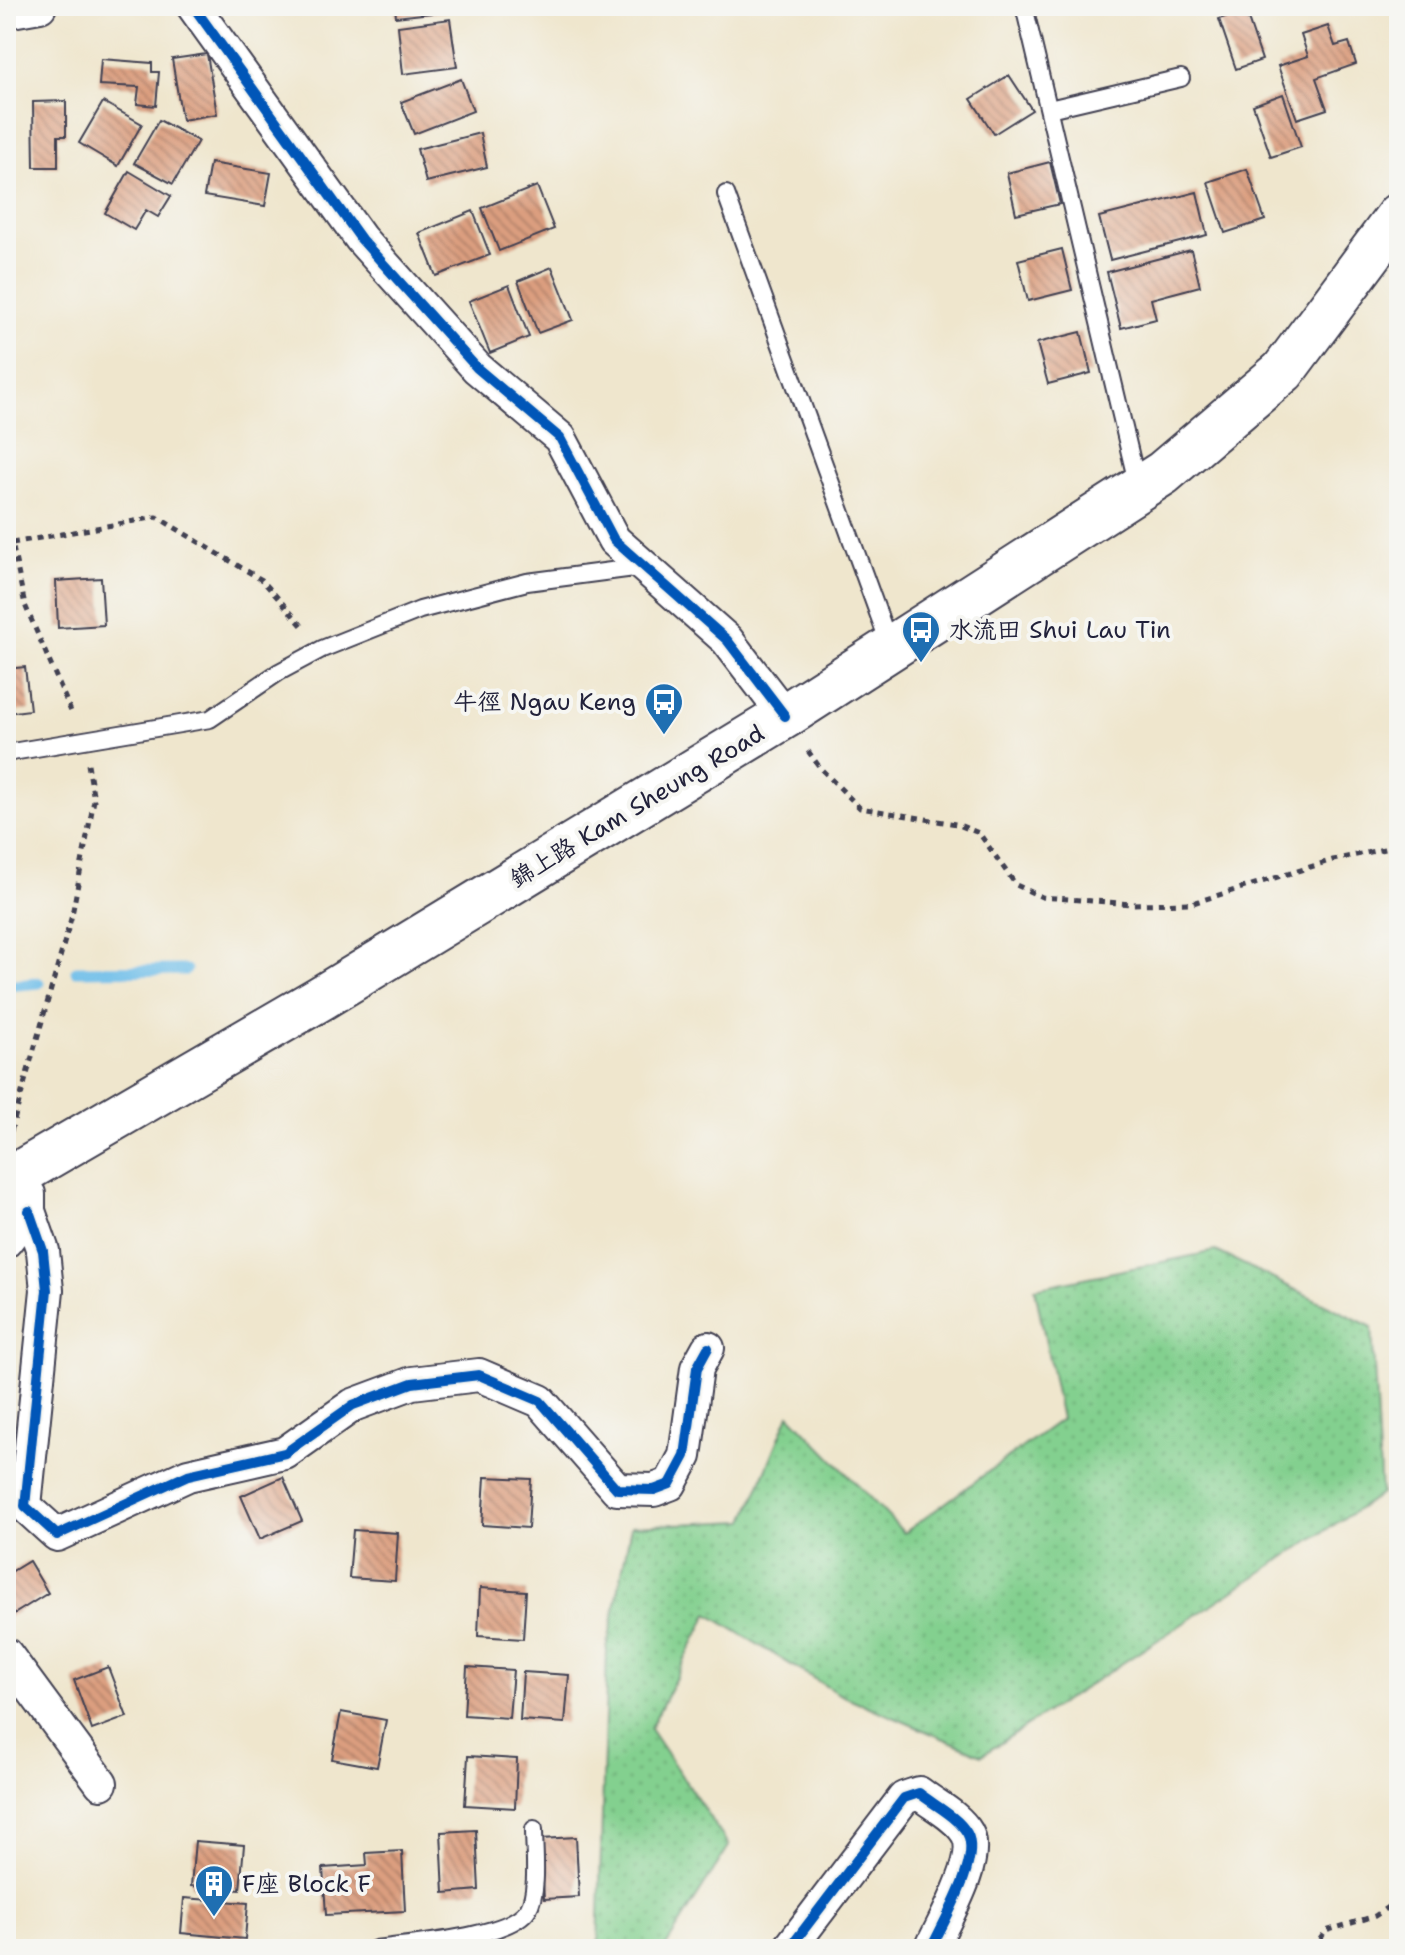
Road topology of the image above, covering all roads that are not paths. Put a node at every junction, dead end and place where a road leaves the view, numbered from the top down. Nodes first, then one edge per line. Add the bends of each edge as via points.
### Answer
1 (40, 6) edge
2 (193, 6) edge
3 (1024, 6) edge
4 (6, 12) edge
5 (1181, 78) dead end
6 (1049, 109) junction
7 (726, 194) dead end
8 (1399, 215) edge
9 (1138, 488) junction
10 (644, 567) junction
11 (890, 648) junction
12 (785, 716) junction
13 (6, 753) edge
14 (21, 1186) edge
15 (6, 1241) edge
16 (708, 1348) dead end
17 (6, 1654) edge
18 (101, 1783) dead end
19 (534, 1829) dead end
20 (376, 1949) edge
21 (789, 1949) edge
22 (931, 1949) edge

1 - 4 street
2 - 10 street via 361,239 477,368 560,438 614,540
3 - 6 lane
5 - 6 lane
6 - 9 lane
7 - 11 lane
8 - 9 main road, 錦上路 Kam Sheung Road via 1283,371 1163,473
9 - 11 main road, 錦上路 Kam Sheung Road
10 - 12 street via 727,640
10 - 13 lane via 527,582 420,610 322,649 210,719
11 - 12 main road, 錦上路 Kam Sheung Road
12 - 14 main road, 錦上路 Kam Sheung Road
14 - 15 street
14 - 16 street via 43,1251 47,1290 25,1506 57,1535 188,1475 285,1453 353,1405 412,1383 479,1375 540,1401 617,1489 654,1490 670,1484 685,1456 697,1368
17 - 18 street
19 - 20 lane via 534,1889 529,1908 518,1919 471,1935
21 - 22 street via 904,1798 919,1793 955,1820 970,1844 968,1867

